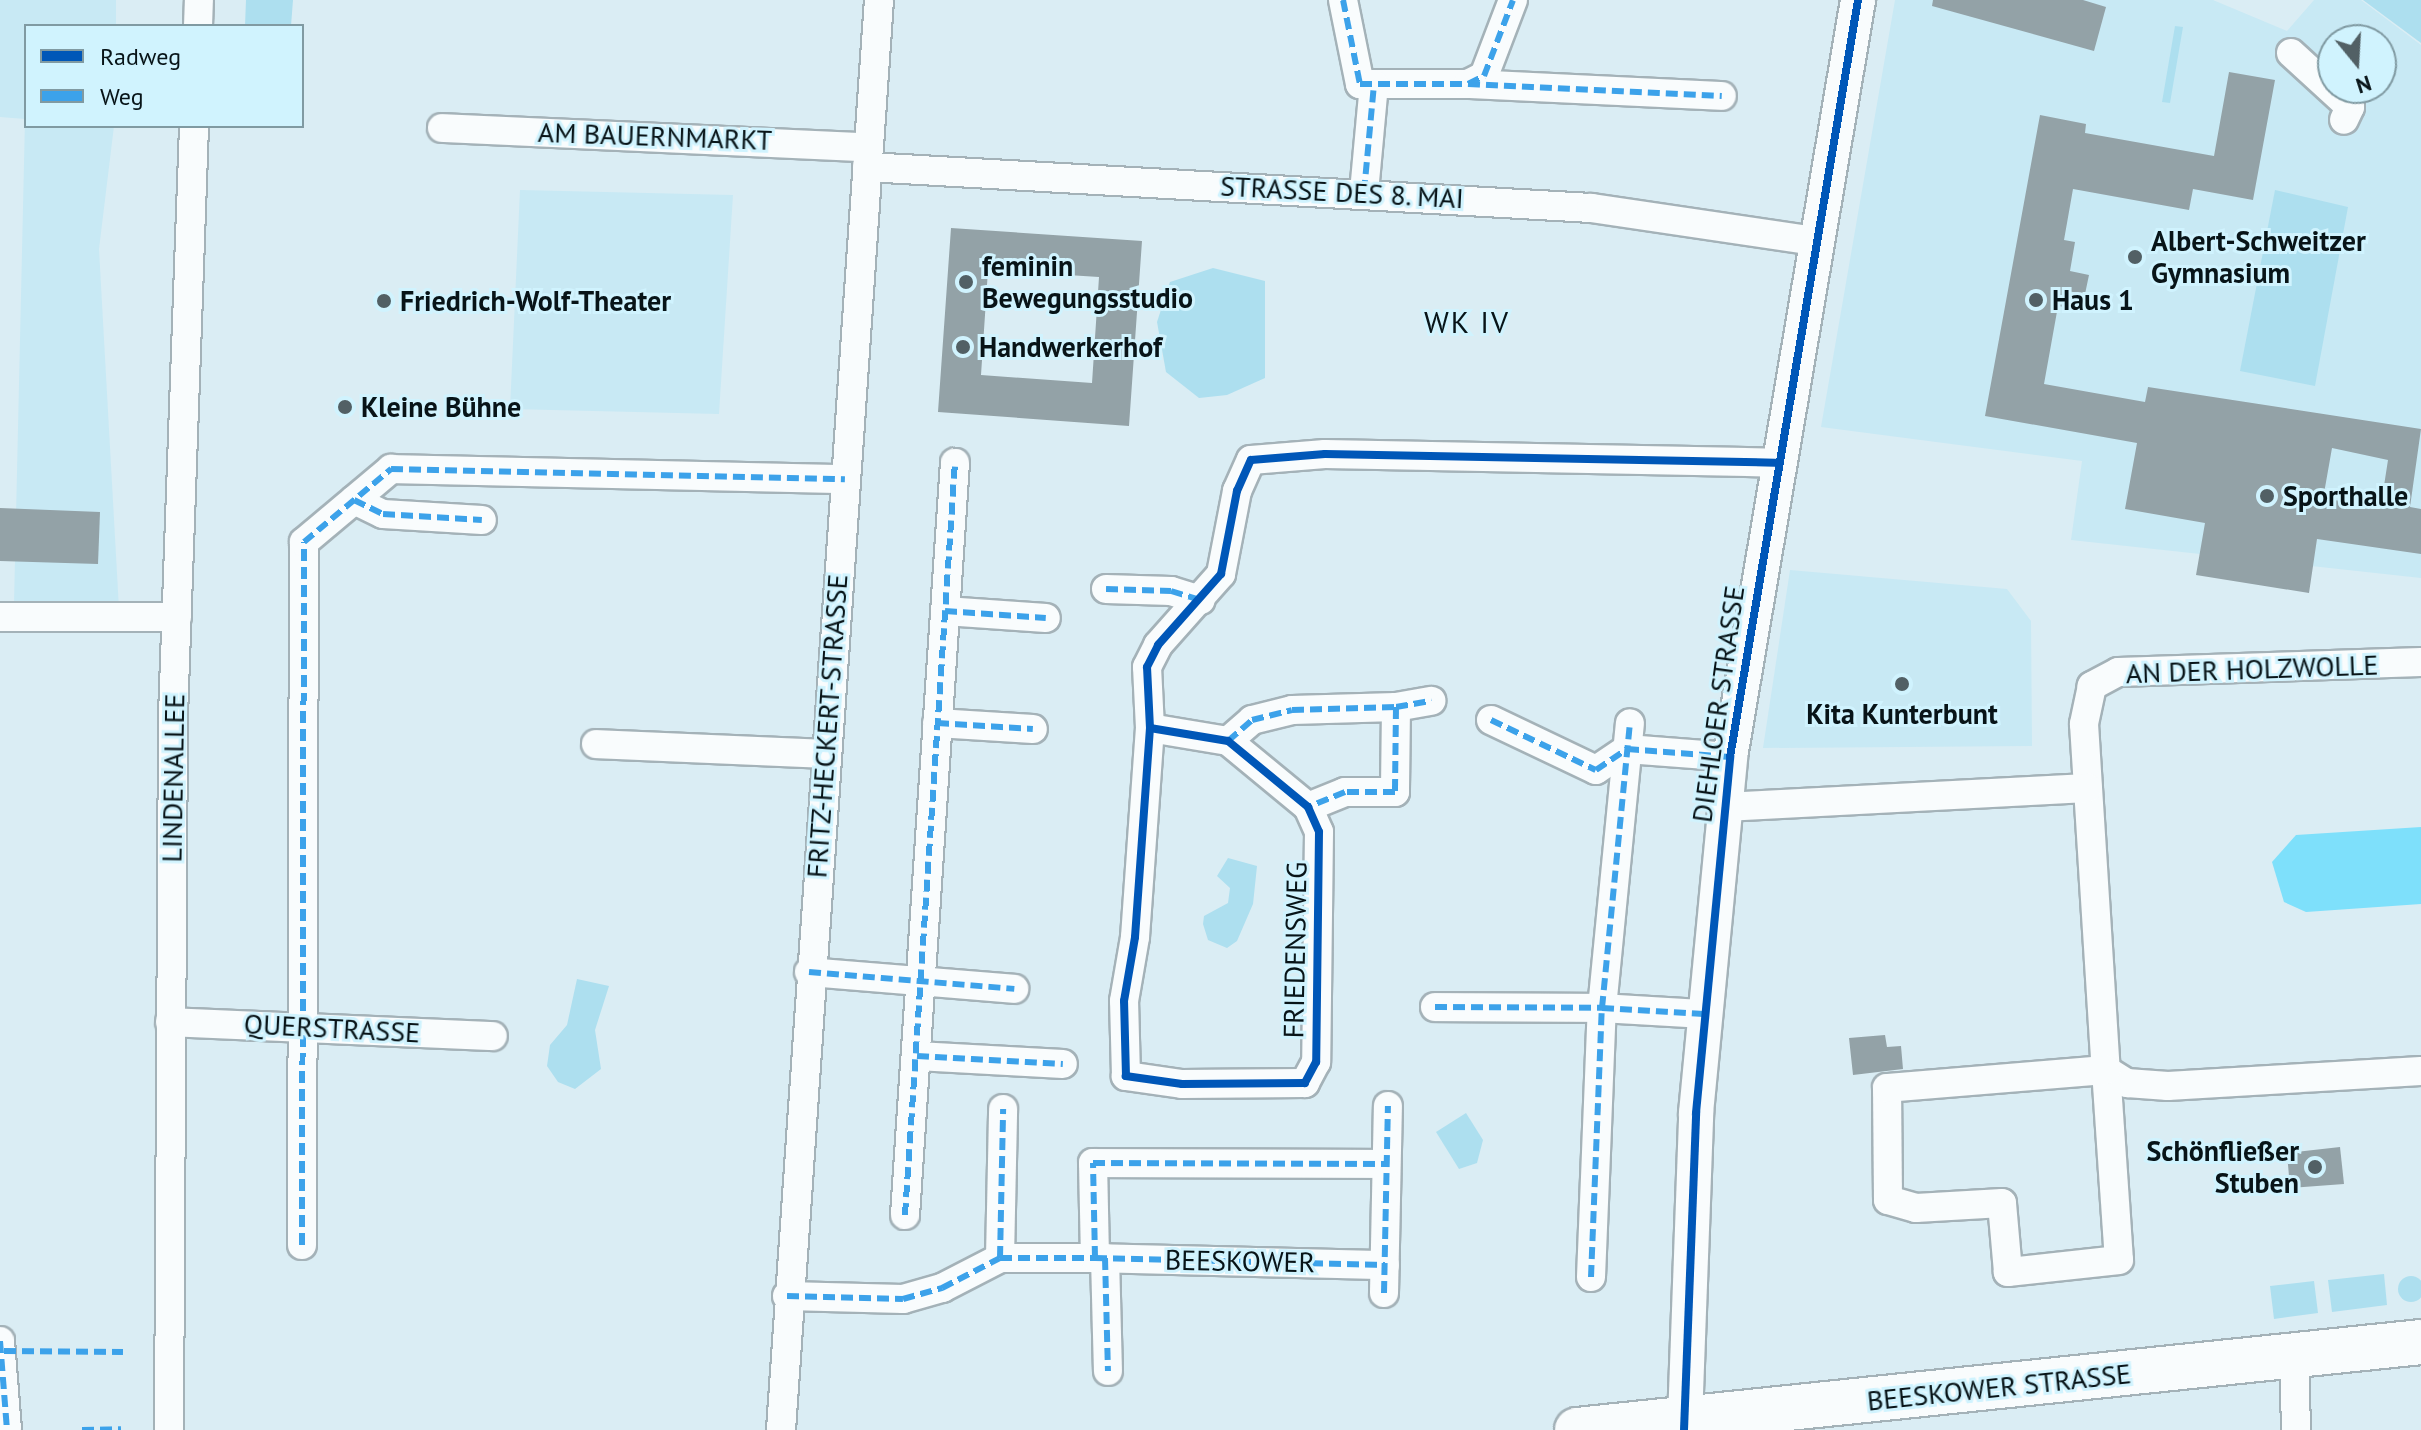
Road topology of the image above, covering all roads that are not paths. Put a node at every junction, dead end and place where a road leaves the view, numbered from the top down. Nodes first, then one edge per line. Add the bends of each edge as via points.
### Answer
1 (199, 0) edge
2 (879, 0) edge
3 (1343, 0) edge
4 (1513, 0) edge
5 (1858, 0) edge
6 (198, 24) edge
7 (2291, 53) dead end
8 (1374, 84) junction
9 (1468, 84) junction
10 (1722, 96) dead end
11 (2344, 120) dead end
12 (194, 128) edge
13 (442, 128) dead end
14 (867, 157) junction
15 (1364, 192) junction
16 (1814, 241) junction
17 (955, 463) dead end
18 (1775, 463) junction
19 (845, 479) junction
20 (354, 500) junction
21 (482, 520) dead end
22 (1106, 589) dead end
23 (1201, 600) junction
24 (945, 611) junction
25 (0, 617) edge
26 (177, 617) junction
27 (1046, 618) dead end
28 (2421, 662) edge
29 (1431, 701) dead end
30 (1396, 707) junction
31 (1491, 720) dead end
32 (937, 723) junction
33 (1150, 728) junction
34 (1033, 729) dead end
35 (1628, 736) junction
36 (1228, 741) junction
37 (596, 744) dead end
38 (825, 754) junction
39 (1730, 757) junction
40 (2088, 788) junction
41 (1308, 807) junction
42 (1724, 807) junction
43 (809, 972) junction
44 (924, 981) junction
45 (1014, 989) dead end
46 (1435, 1007) dead end
47 (1602, 1008) junction
48 (1704, 1014) junction
49 (170, 1022) junction
50 (300, 1024) junction
51 (493, 1036) dead end
52 (917, 1056) junction
53 (1063, 1064) dead end
54 (2106, 1070) junction
55 (2421, 1071) edge
56 (1388, 1106) dead end
57 (1003, 1109) dead end
58 (1386, 1164) junction
59 (905, 1215) dead end
60 (302, 1245) dead end
61 (1000, 1258) junction
62 (1100, 1258) junction
63 (1385, 1265) junction
64 (1591, 1277) dead end
65 (1384, 1293) dead end
66 (787, 1296) junction
67 (0, 1341) edge
68 (2421, 1342) edge
69 (2294, 1357) junction
70 (1108, 1371) dead end
71 (1685, 1425) edge
72 (7, 1430) edge
73 (169, 1430) edge
74 (781, 1430) edge
75 (1577, 1430) edge
76 (2296, 1430) edge

1 - 6 street
2 - 14 street, FRITZ-HECKERT-STRASSE
3 - 8 street via 1360,84
4 - 9 street via 1493,65
5 - 16 street, DIEHLOER STRASSE
7 - 11 street via 2350,107
8 - 9 street
8 - 15 street
9 - 10 street
12 - 26 street, LINDENALLEE
13 - 14 street, AM BAUERNMARKT
14 - 15 street, STRASSE DES 8. MAI
14 - 19 street, FRITZ-HECKERT-STRASSE
15 - 16 street, STRASSE DES 8. MAI via 1591,208
16 - 18 street, DIEHLOER STRASSE
17 - 24 street
18 - 23 street, FRIEDENSWEG via 1262,456 1243,471 1227,559
18 - 39 street, DIEHLOER STRASSE
19 - 20 street via 391,469
19 - 38 street, FRITZ-HECKERT-STRASSE
20 - 21 street via 383,514
20 - 50 street via 304,542
22 - 23 street via 1171,591
23 - 33 street, FRIEDENSWEG via 1158,645 1147,667
24 - 27 street
24 - 32 street
25 - 26 street
26 - 49 street, LINDENALLEE
28 - 40 street, AN DER HOLZWOLLE via 2118,672 2092,686 2084,724
29 - 30 street
30 - 36 street via 1292,710 1252,720
30 - 41 street via 1395,792 1345,792
31 - 35 street via 1596,770
32 - 34 street
32 - 44 street
33 - 36 street
33 - 41 street, FRIEDENSWEG via 1135,937 1124,1001 1126,1076 1293,1086 1313,1075 1319,832
35 - 39 street, DIEHLOER STRASSE
35 - 47 street
36 - 41 street
37 - 38 street
38 - 43 street, FRITZ-HECKERT-STRASSE
39 - 42 street, DIEHLOER STRASSE
40 - 42 street
40 - 54 street, AN DER HOLZWOLLE
42 - 48 street, DIEHLOER STRASSE
43 - 44 street
43 - 66 street, FRITZ-HECKERT-STRASSE
44 - 45 street
44 - 52 street
46 - 47 street
47 - 48 street
47 - 64 street
48 - 71 street, DIEHLOER STRASSE
49 - 50 street, QUERSTRASSE
49 - 73 street, LINDENALLEE
50 - 51 street, QUERSTRASSE
50 - 60 street
52 - 53 street
52 - 59 street
54 - 54 street, AN DER HOLZWOLLE via 1887,1088 1888,1200 1916,1208 2002,1203 2008,1272 2119,1260
54 - 55 street, AN DER HOLZWOLLE via 2127,1083 2168,1086
56 - 58 street
57 - 61 street
58 - 62 street via 1093,1163
58 - 63 street
61 - 62 street
61 - 66 street via 942,1288 903,1299
62 - 63 street, BEESKOWER
62 - 70 street
63 - 65 street
66 - 74 street, FRITZ-HECKERT-STRASSE
67 - 72 street
68 - 69 main road, BEESKOWER STRASSE
69 - 71 main road, BEESKOWER STRASSE
69 - 76 street
71 - 75 main road, BEESKOWER STRASSE

